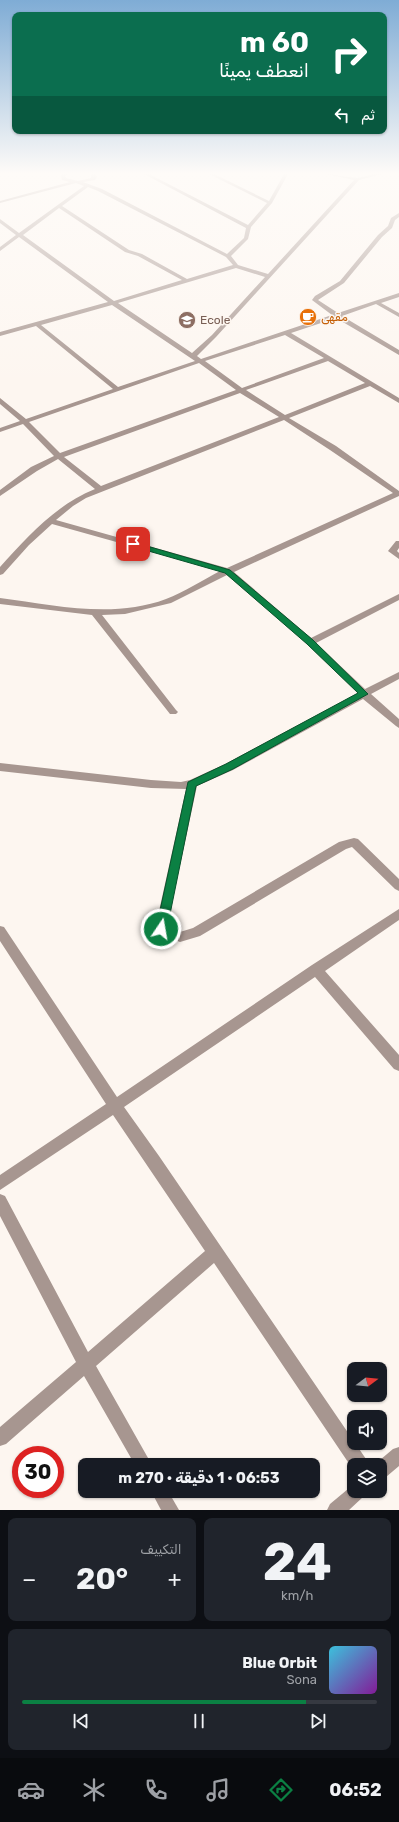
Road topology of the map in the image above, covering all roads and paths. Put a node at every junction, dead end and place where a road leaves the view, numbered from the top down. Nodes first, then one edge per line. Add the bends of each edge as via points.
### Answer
1 (33, 244) edge
2 (117, 244) edge
3 (206, 244) edge
4 (240, 244) edge
5 (298, 244) edge
6 (373, 244) edge
7 (228, 256) junction
8 (236, 266) junction
9 (269, 276) junction
10 (187, 281) junction
11 (399, 294) edge
12 (376, 302) junction
13 (113, 303) junction
14 (336, 315) junction
15 (399, 315) edge
16 (37, 324) junction
17 (285, 332) junction
18 (0, 334) edge
19 (399, 353) edge
20 (193, 356) junction
21 (327, 359) junction
22 (200, 360) junction
23 (369, 384) junction
24 (117, 389) junction
25 (241, 390) junction
26 (0, 400) edge
27 (399, 401) edge
28 (285, 418) junction
29 (25, 422) junction
30 (0, 430) edge
31 (59, 456) junction
32 (100, 489) junction
33 (0, 494) edge
34 (399, 494) edge
35 (50, 521) junction
36 (399, 543) edge
37 (399, 557) edge
38 (228, 571) junction
39 (0, 572) edge
40 (399, 597) edge
41 (0, 601) edge
42 (95, 613) junction
43 (310, 642) junction
44 (399, 675) edge
45 (364, 694) junction
46 (173, 712) dead end
47 (399, 724) edge
48 (0, 767) edge
49 (192, 784) junction
50 (399, 886) edge
51 (399, 914) edge
52 (0, 932) edge
53 (316, 969) junction
54 (399, 1065) edge
55 (115, 1106) junction
56 (0, 1183) edge
57 (0, 1201) edge
58 (214, 1252) junction
59 (86, 1364) junction
60 (0, 1438) edge
61 (399, 1454) edge
62 (140, 1458) edge
63 (355, 1458) edge
64 (387, 1465) edge
65 (163, 1498) edge
66 (349, 1498) edge
67 (170, 1510) edge
68 (336, 1510) edge

1 - 13 street
2 - 10 street
3 - 7 street
4 - 7 street
5 - 9 street
6 - 14 street via 342,282 315,299
7 - 8 street
8 - 9 street
8 - 10 street
9 - 20 street
10 - 13 street
11 - 12 street
12 - 14 street
12 - 15 street
13 - 16 street
13 - 20 street
14 - 17 street
14 - 19 street
16 - 18 street
16 - 24 street
17 - 21 street
17 - 22 street
20 - 22 street
21 - 23 street
21 - 25 street
22 - 24 street
22 - 25 street
23 - 27 street
23 - 28 street
24 - 29 street
25 - 28 street
25 - 31 street
26 - 29 street
28 - 32 street
28 - 34 street
29 - 30 street
29 - 31 street
31 - 32 street
31 - 33 street via 34,469
32 - 35 street via 70,504
34 - 38 street
35 - 38 street
35 - 39 street
36 - 37 street via 392,551
38 - 42 street via 168,601 125,611
38 - 43 street
40 - 43 street
41 - 42 street
42 - 46 street
43 - 45 street
44 - 45 street
45 - 47 street
45 - 49 street via 229,767
48 - 49 street via 151,784
49 - 50 street via 161,929 180,937 196,932 343,845 354,842
51 - 53 street
52 - 55 street
53 - 54 street
53 - 55 street
55 - 56 street
55 - 58 street
57 - 59 street
58 - 59 street
58 - 63 street
59 - 60 street
59 - 62 street
61 - 64 street
65 - 67 street
66 - 68 street

